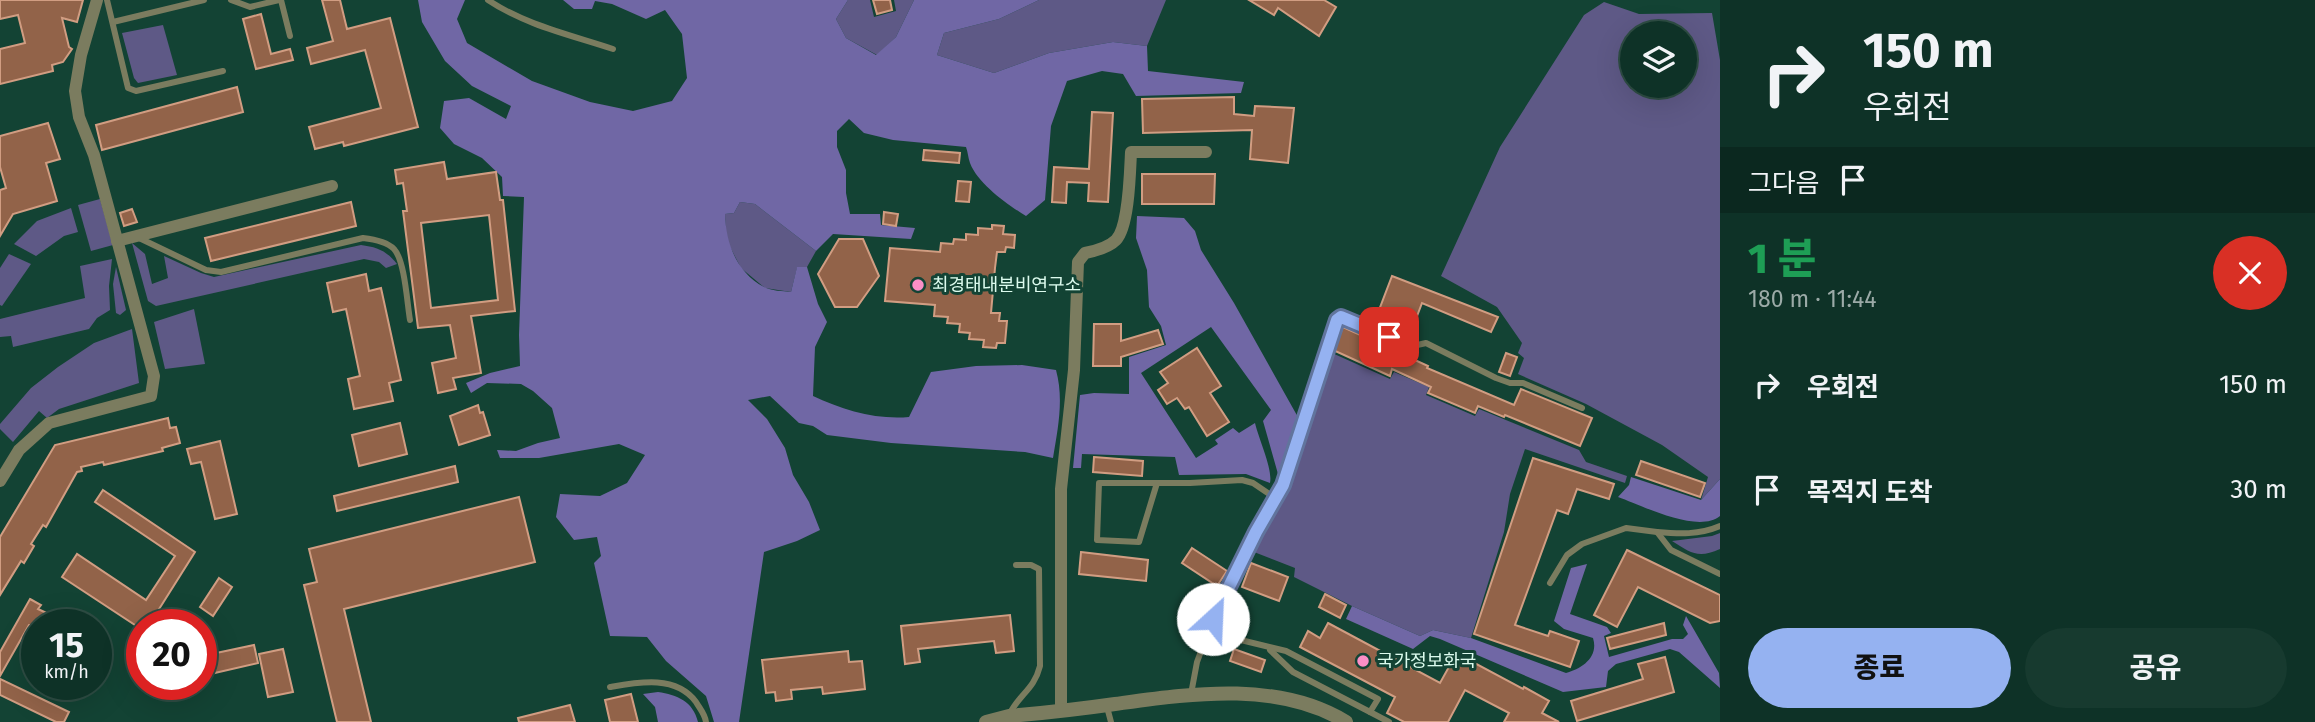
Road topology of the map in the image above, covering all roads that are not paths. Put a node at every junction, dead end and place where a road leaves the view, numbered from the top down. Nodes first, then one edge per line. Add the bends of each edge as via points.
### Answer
1 (97, 0) edge
2 (107, 0) edge
3 (204, 0) edge
4 (231, 0) edge
5 (280, 0) edge
6 (488, 0) edge
7 (113, 22) junction
8 (290, 36) dead end
9 (613, 50) dead end
10 (223, 71) dead end
11 (1206, 152) dead end
12 (332, 186) dead end
13 (135, 236) junction
14 (117, 241) junction
15 (410, 320) dead end
16 (1582, 408) dead end
17 (0, 481) edge
18 (1157, 483) junction
19 (1275, 498) junction
20 (1720, 526) edge
21 (1657, 532) junction
22 (1016, 565) dead end
23 (1720, 574) edge
24 (1550, 583) dead end
25 (1208, 632) junction
26 (1268, 648) junction
27 (610, 687) dead end
28 (1191, 694) junction
29 (1107, 705) junction
30 (1061, 711) junction
31 (1370, 712) junction
32 (1009, 716) junction
33 (706, 722) edge
34 (986, 722) edge
35 (1111, 722) edge
36 (1346, 722) edge
37 (1389, 722) edge

1 - 14 street via 75,91
2 - 7 lane
3 - 7 lane
4 - 5 lane via 250,7
5 - 8 lane
6 - 9 lane via 533,23
7 - 10 lane via 128,88 136,91
11 - 30 street via 1131,152 1126,216 1117,239 1085,253 1077,262 1073,370 1061,489
12 - 13 street
13 - 14 street
13 - 15 lane via 206,270 221,272 363,238 376,240 394,248 401,263
14 - 17 street via 154,376 151,396 49,424 19,450
16 - 19 lane via 1523,383 1510,383 1426,343 1413,346 1341,317
18 - 18 lane via 1099,483 1097,540 1139,542
18 - 19 lane via 1242,480
19 - 25 lane
20 - 21 lane via 1684,534
21 - 23 lane via 1671,550
21 - 24 lane via 1626,528 1582,544 1567,555
22 - 32 lane via 1039,569 1040,666 1037,680
25 - 26 lane
25 - 28 lane
26 - 31 lane via 1293,672
26 - 31 lane via 1286,651 1378,699
27 - 33 lane via 659,682 674,686 692,698
28 - 29 street
28 - 36 street via 1276,698 1310,705
29 - 30 street
29 - 35 lane
30 - 32 street
31 - 37 lane
32 - 34 street

